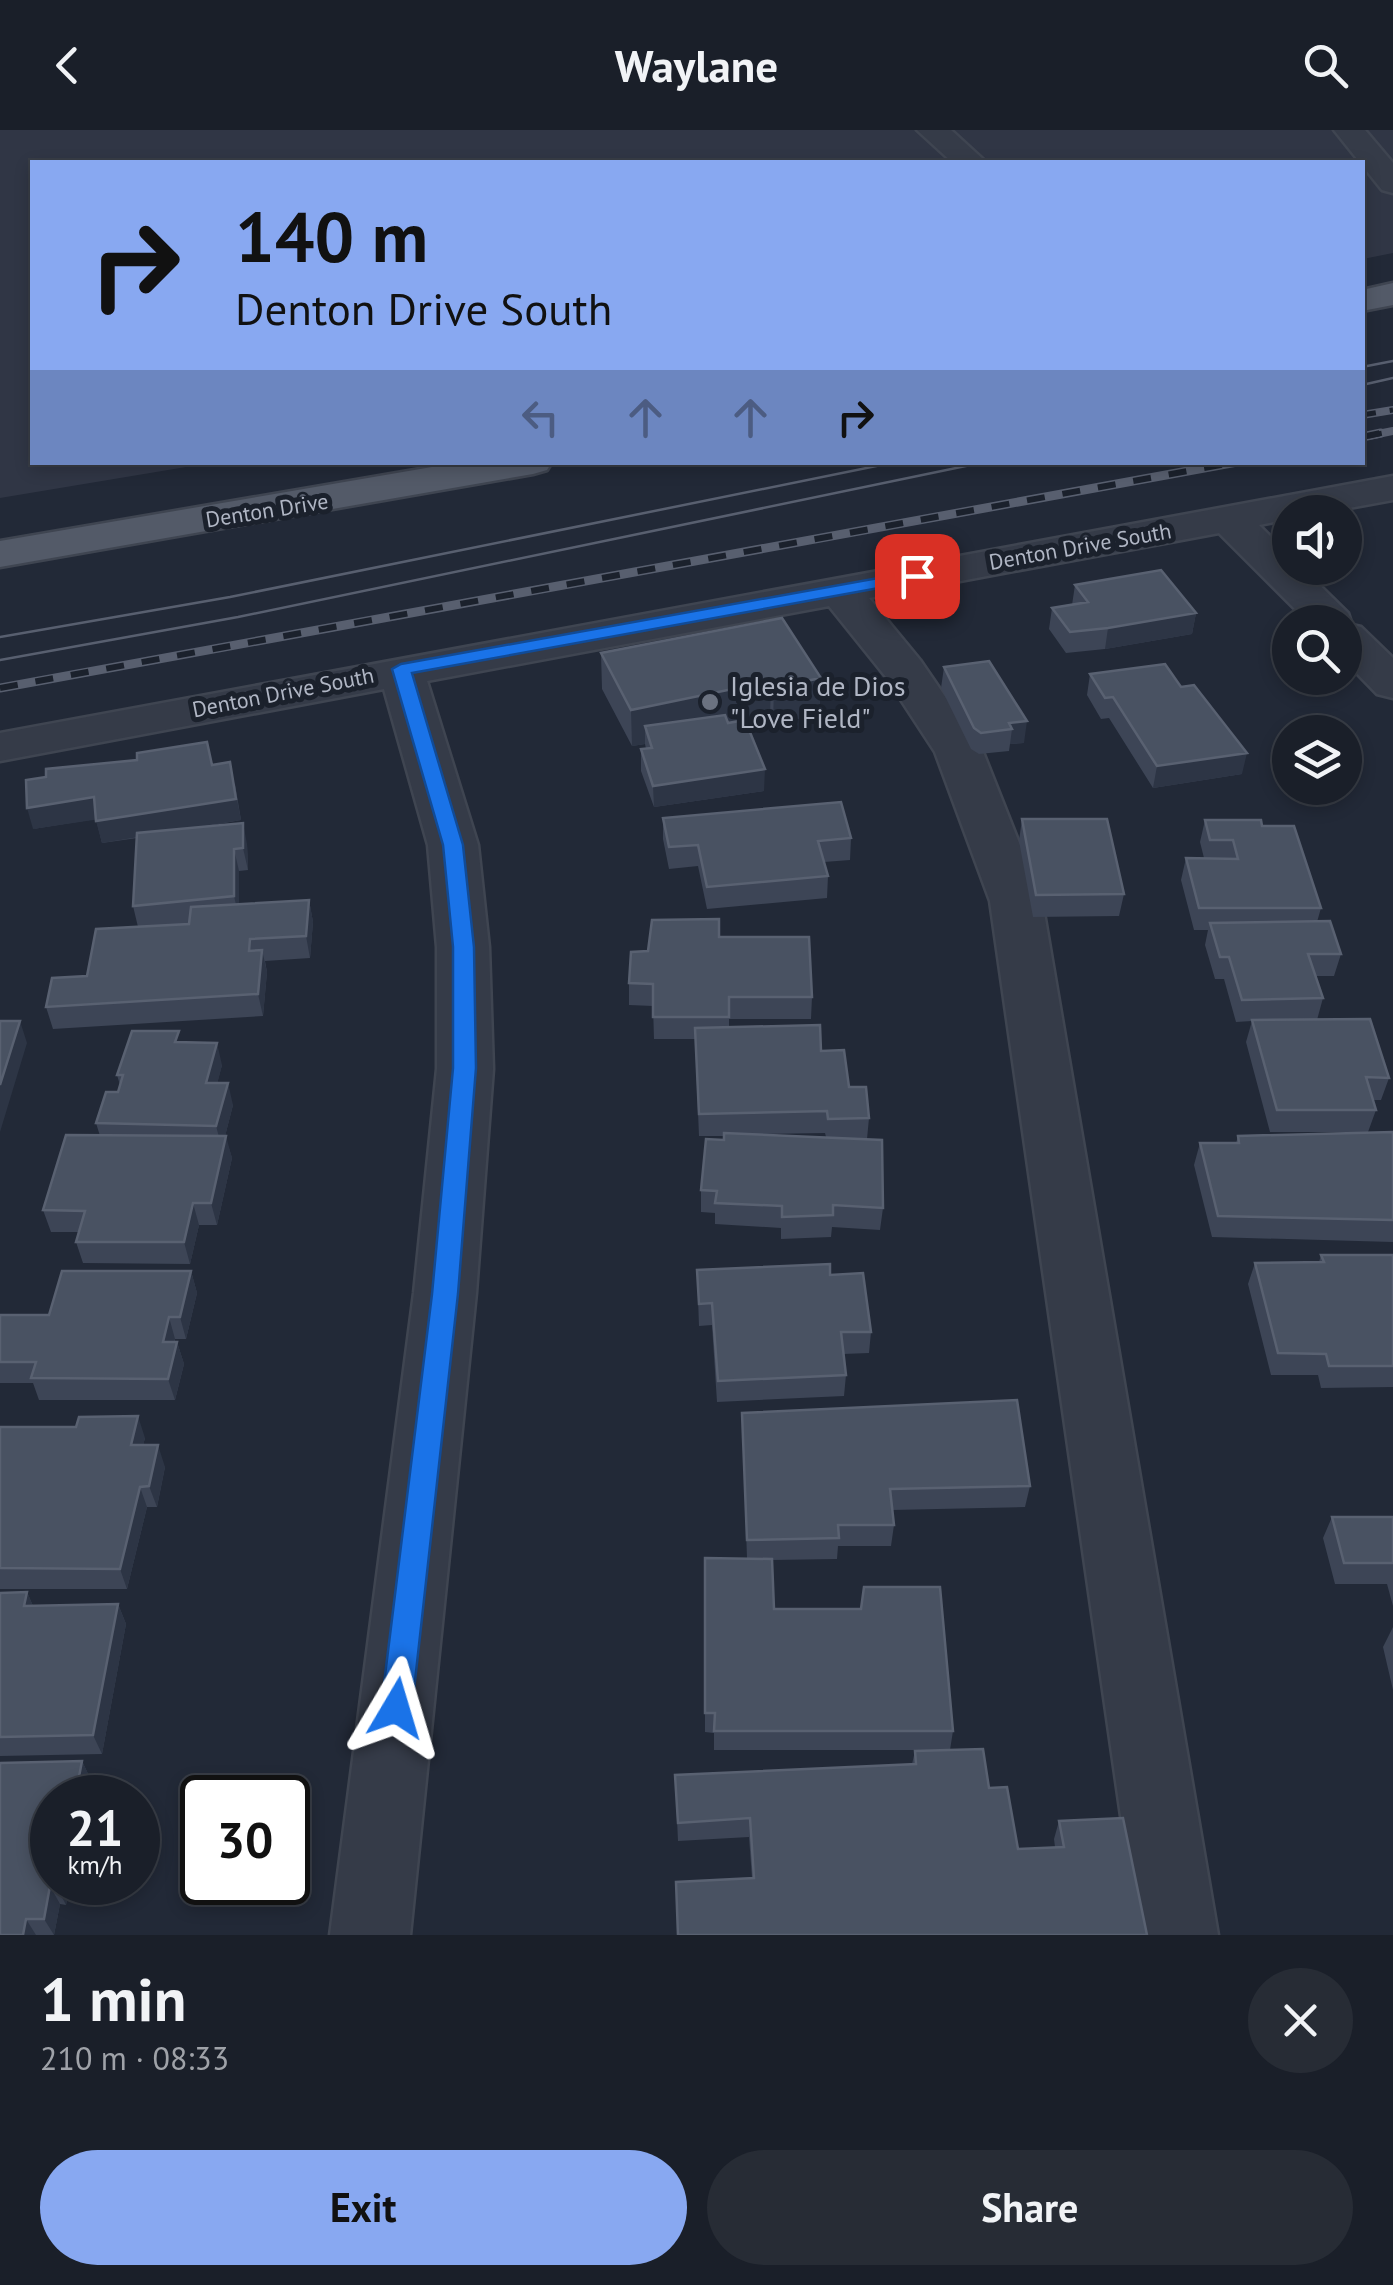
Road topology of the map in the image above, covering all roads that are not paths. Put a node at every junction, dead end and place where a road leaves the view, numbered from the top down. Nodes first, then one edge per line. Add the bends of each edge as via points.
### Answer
1 (932, 130) edge
2 (1349, 130) edge
3 (968, 160) edge
4 (1393, 184) edge
5 (1393, 294) edge
6 (1365, 299) edge
7 (516, 465) edge
8 (1393, 488) edge
9 (1229, 519) junction
10 (0, 554) edge
11 (839, 590) junction
12 (1315, 605) edge
13 (1362, 653) edge
14 (401, 669) junction
15 (1393, 684) edge
16 (0, 747) edge
17 (370, 1935) edge
18 (1178, 1935) edge

1 - 3 street
2 - 4 street
5 - 6 main road
7 - 10 main road, Denton Drive
8 - 9 street, Denton Drive South
9 - 11 street, Denton Drive South
9 - 12 street
11 - 14 street, Denton Drive South
11 - 18 street via 959,752 1016,901
13 - 15 street
14 - 16 street, Denton Drive South
14 - 17 street via 453,845 464,947 464,1068 445,1294

